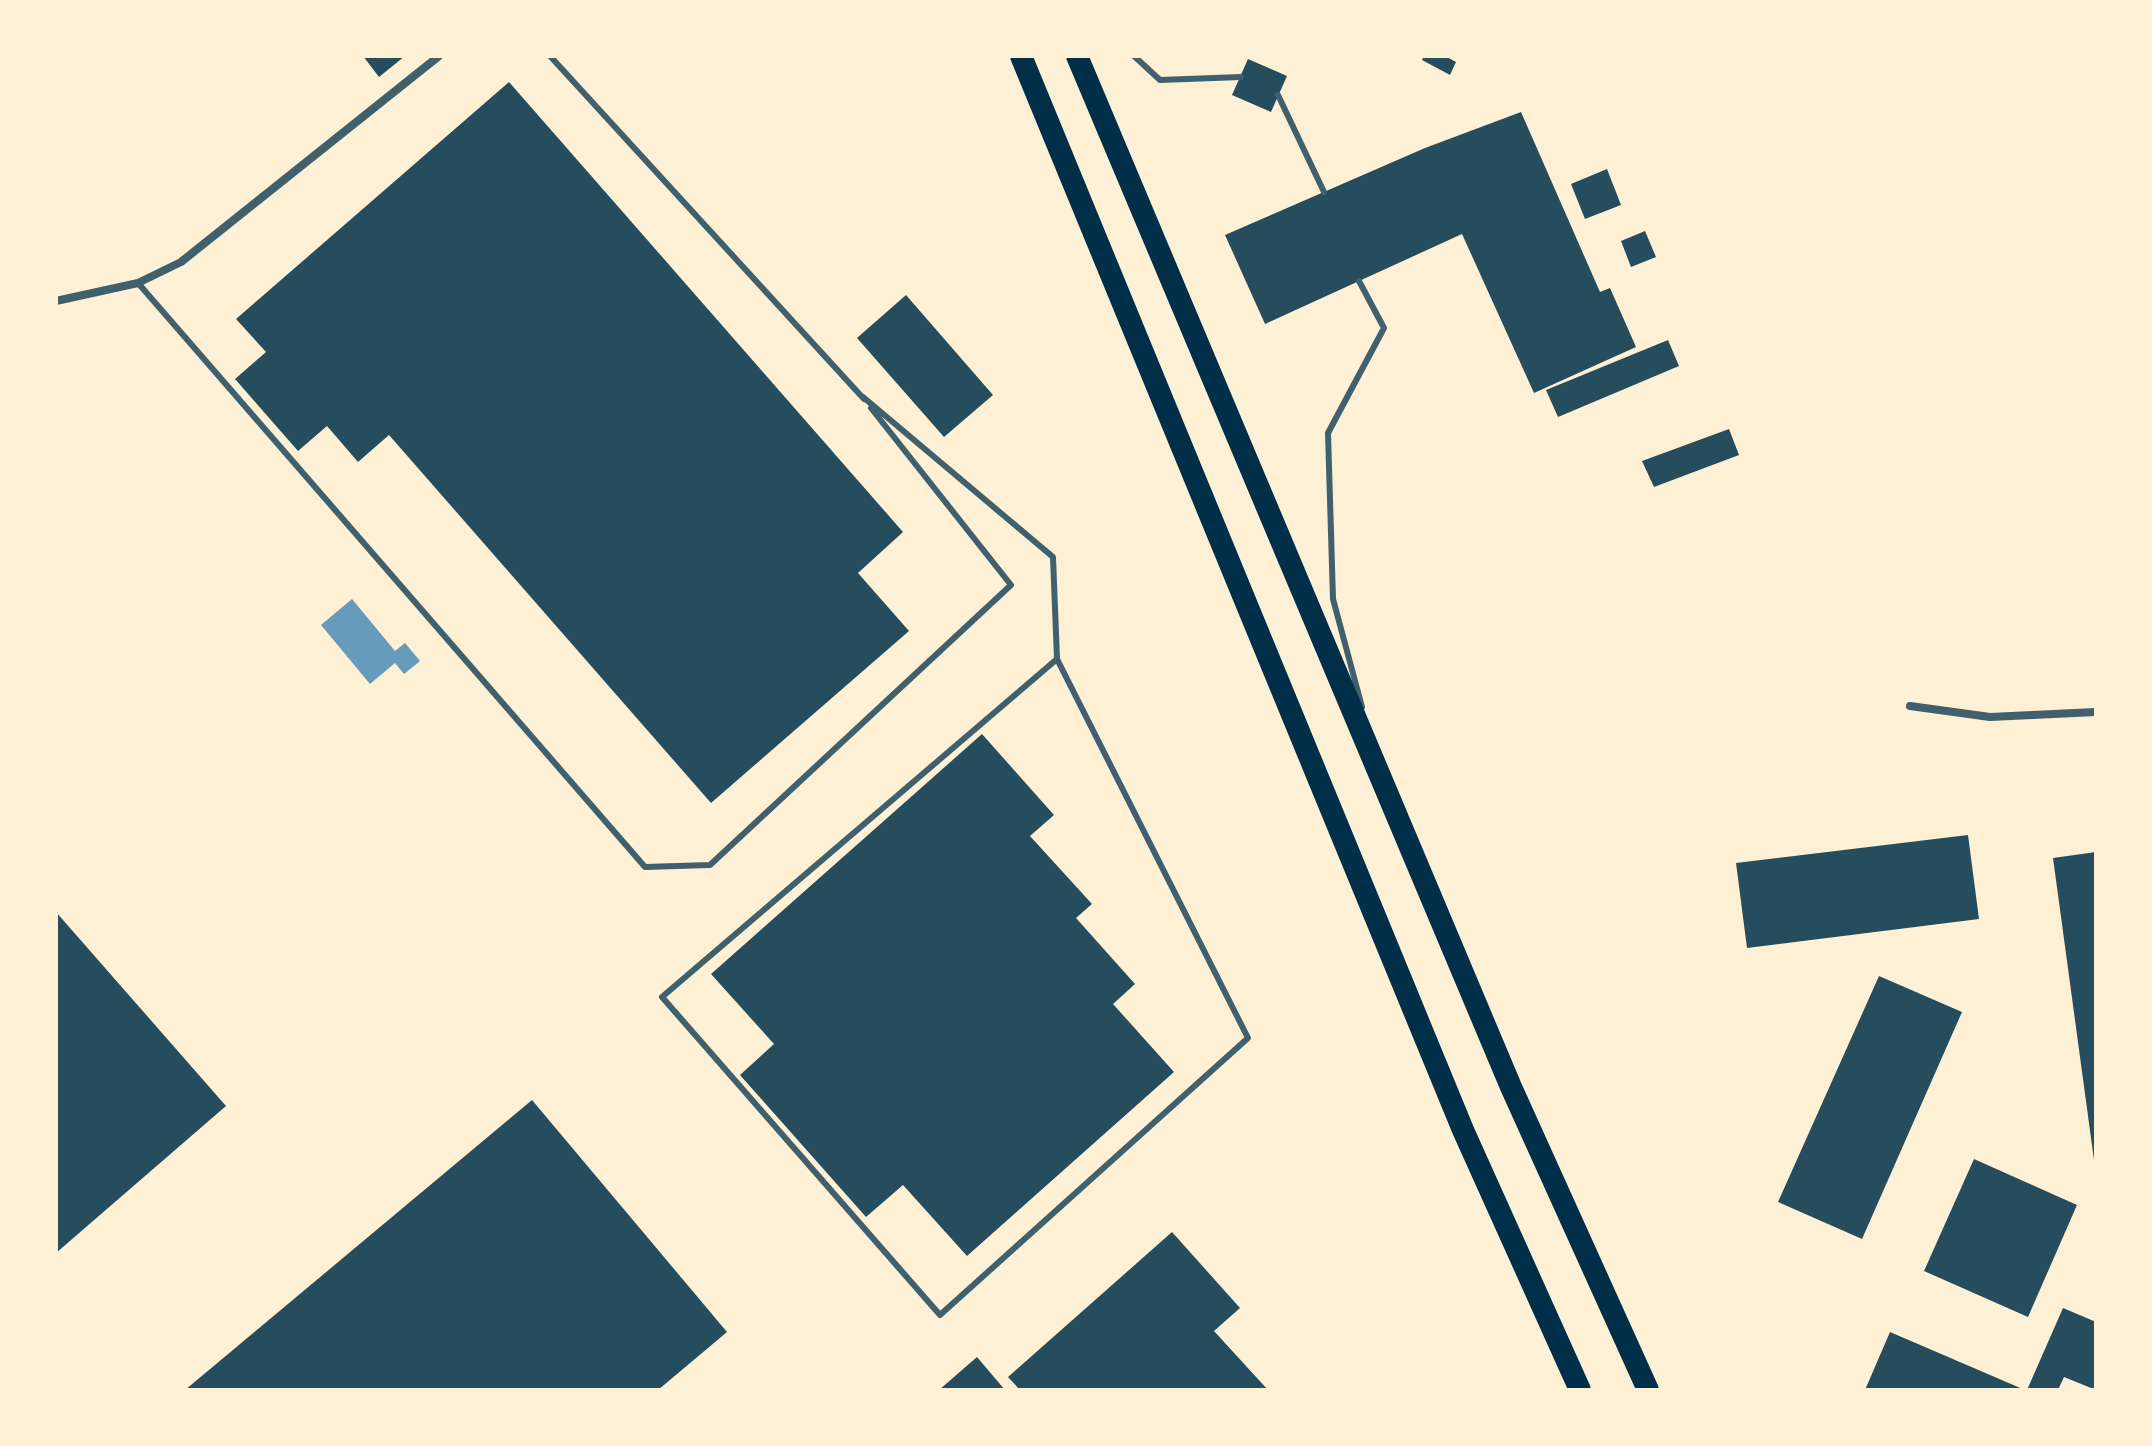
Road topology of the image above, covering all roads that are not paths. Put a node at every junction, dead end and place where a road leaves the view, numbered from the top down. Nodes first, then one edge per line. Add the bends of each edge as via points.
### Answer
1 (439, 56) edge
2 (550, 56) edge
3 (1021, 56) edge
4 (1077, 56) edge
5 (1134, 56) edge
6 (1241, 77) dead end
7 (1278, 95) dead end
8 (1324, 192) dead end
9 (1359, 281) dead end
10 (138, 283) junction
11 (56, 301) edge
12 (863, 397) junction
13 (1057, 659) junction
14 (1910, 706) dead end
15 (2096, 712) edge
16 (1382, 780) junction
17 (1580, 1390) edge
18 (1648, 1390) edge

1 - 10 street via 190,256
2 - 12 lane
3 - 17 highway via 1463,1130
4 - 16 highway
5 - 6 lane via 1160,80
7 - 8 lane
9 - 16 lane via 1384,328 1328,433 1333,599
10 - 11 street
10 - 12 lane via 645,867 710,865 1011,585
12 - 13 lane via 1053,557
13 - 13 lane via 662,997 940,1315 1248,1038
14 - 15 street via 2007,717
16 - 18 highway via 1511,1087

